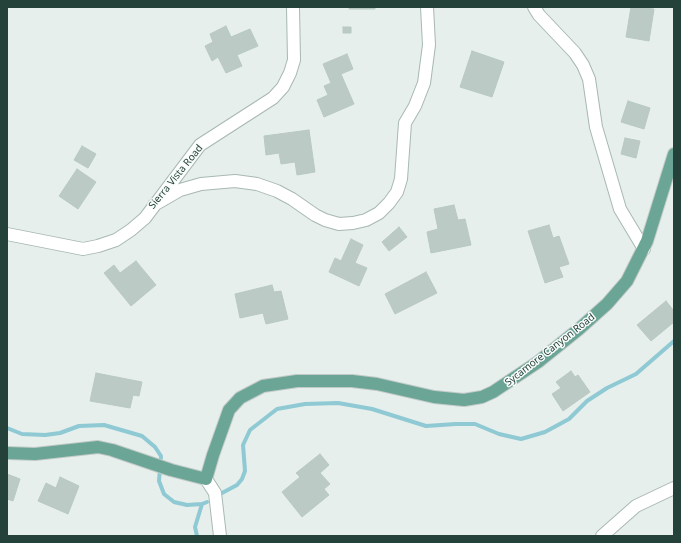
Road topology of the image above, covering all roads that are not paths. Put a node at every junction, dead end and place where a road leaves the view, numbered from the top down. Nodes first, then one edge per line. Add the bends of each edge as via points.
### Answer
1 (293, 7) edge
2 (427, 7) edge
3 (534, 7) edge
4 (674, 154) edge
5 (154, 205) junction
6 (7, 234) edge
7 (644, 249) junction
8 (7, 453) edge
9 (206, 479) junction
10 (674, 488) edge
11 (220, 536) edge
12 (602, 536) edge

1 - 5 street, Sierra Vista Road via 294,60 282,88 273,98 200,145
2 - 5 street via 429,45 424,84 405,123 401,179 397,192 379,213 366,220 339,224 315,215 277,191 257,184 235,181 201,184 180,190
3 - 7 street via 576,53 583,65 589,79 596,127 620,209
4 - 7 main road, Sycamore Canyon Road
5 - 6 street, Sierra Vista Road via 145,218 131,230 116,240 98,246 79,249
7 - 9 main road, Sycamore Canyon Road via 627,280 607,304 538,362 494,392 464,400 434,397 352,381 297,381 263,386 240,398 229,410
8 - 9 main road via 35,454 98,447
9 - 11 street via 215,493
10 - 12 street via 636,506

